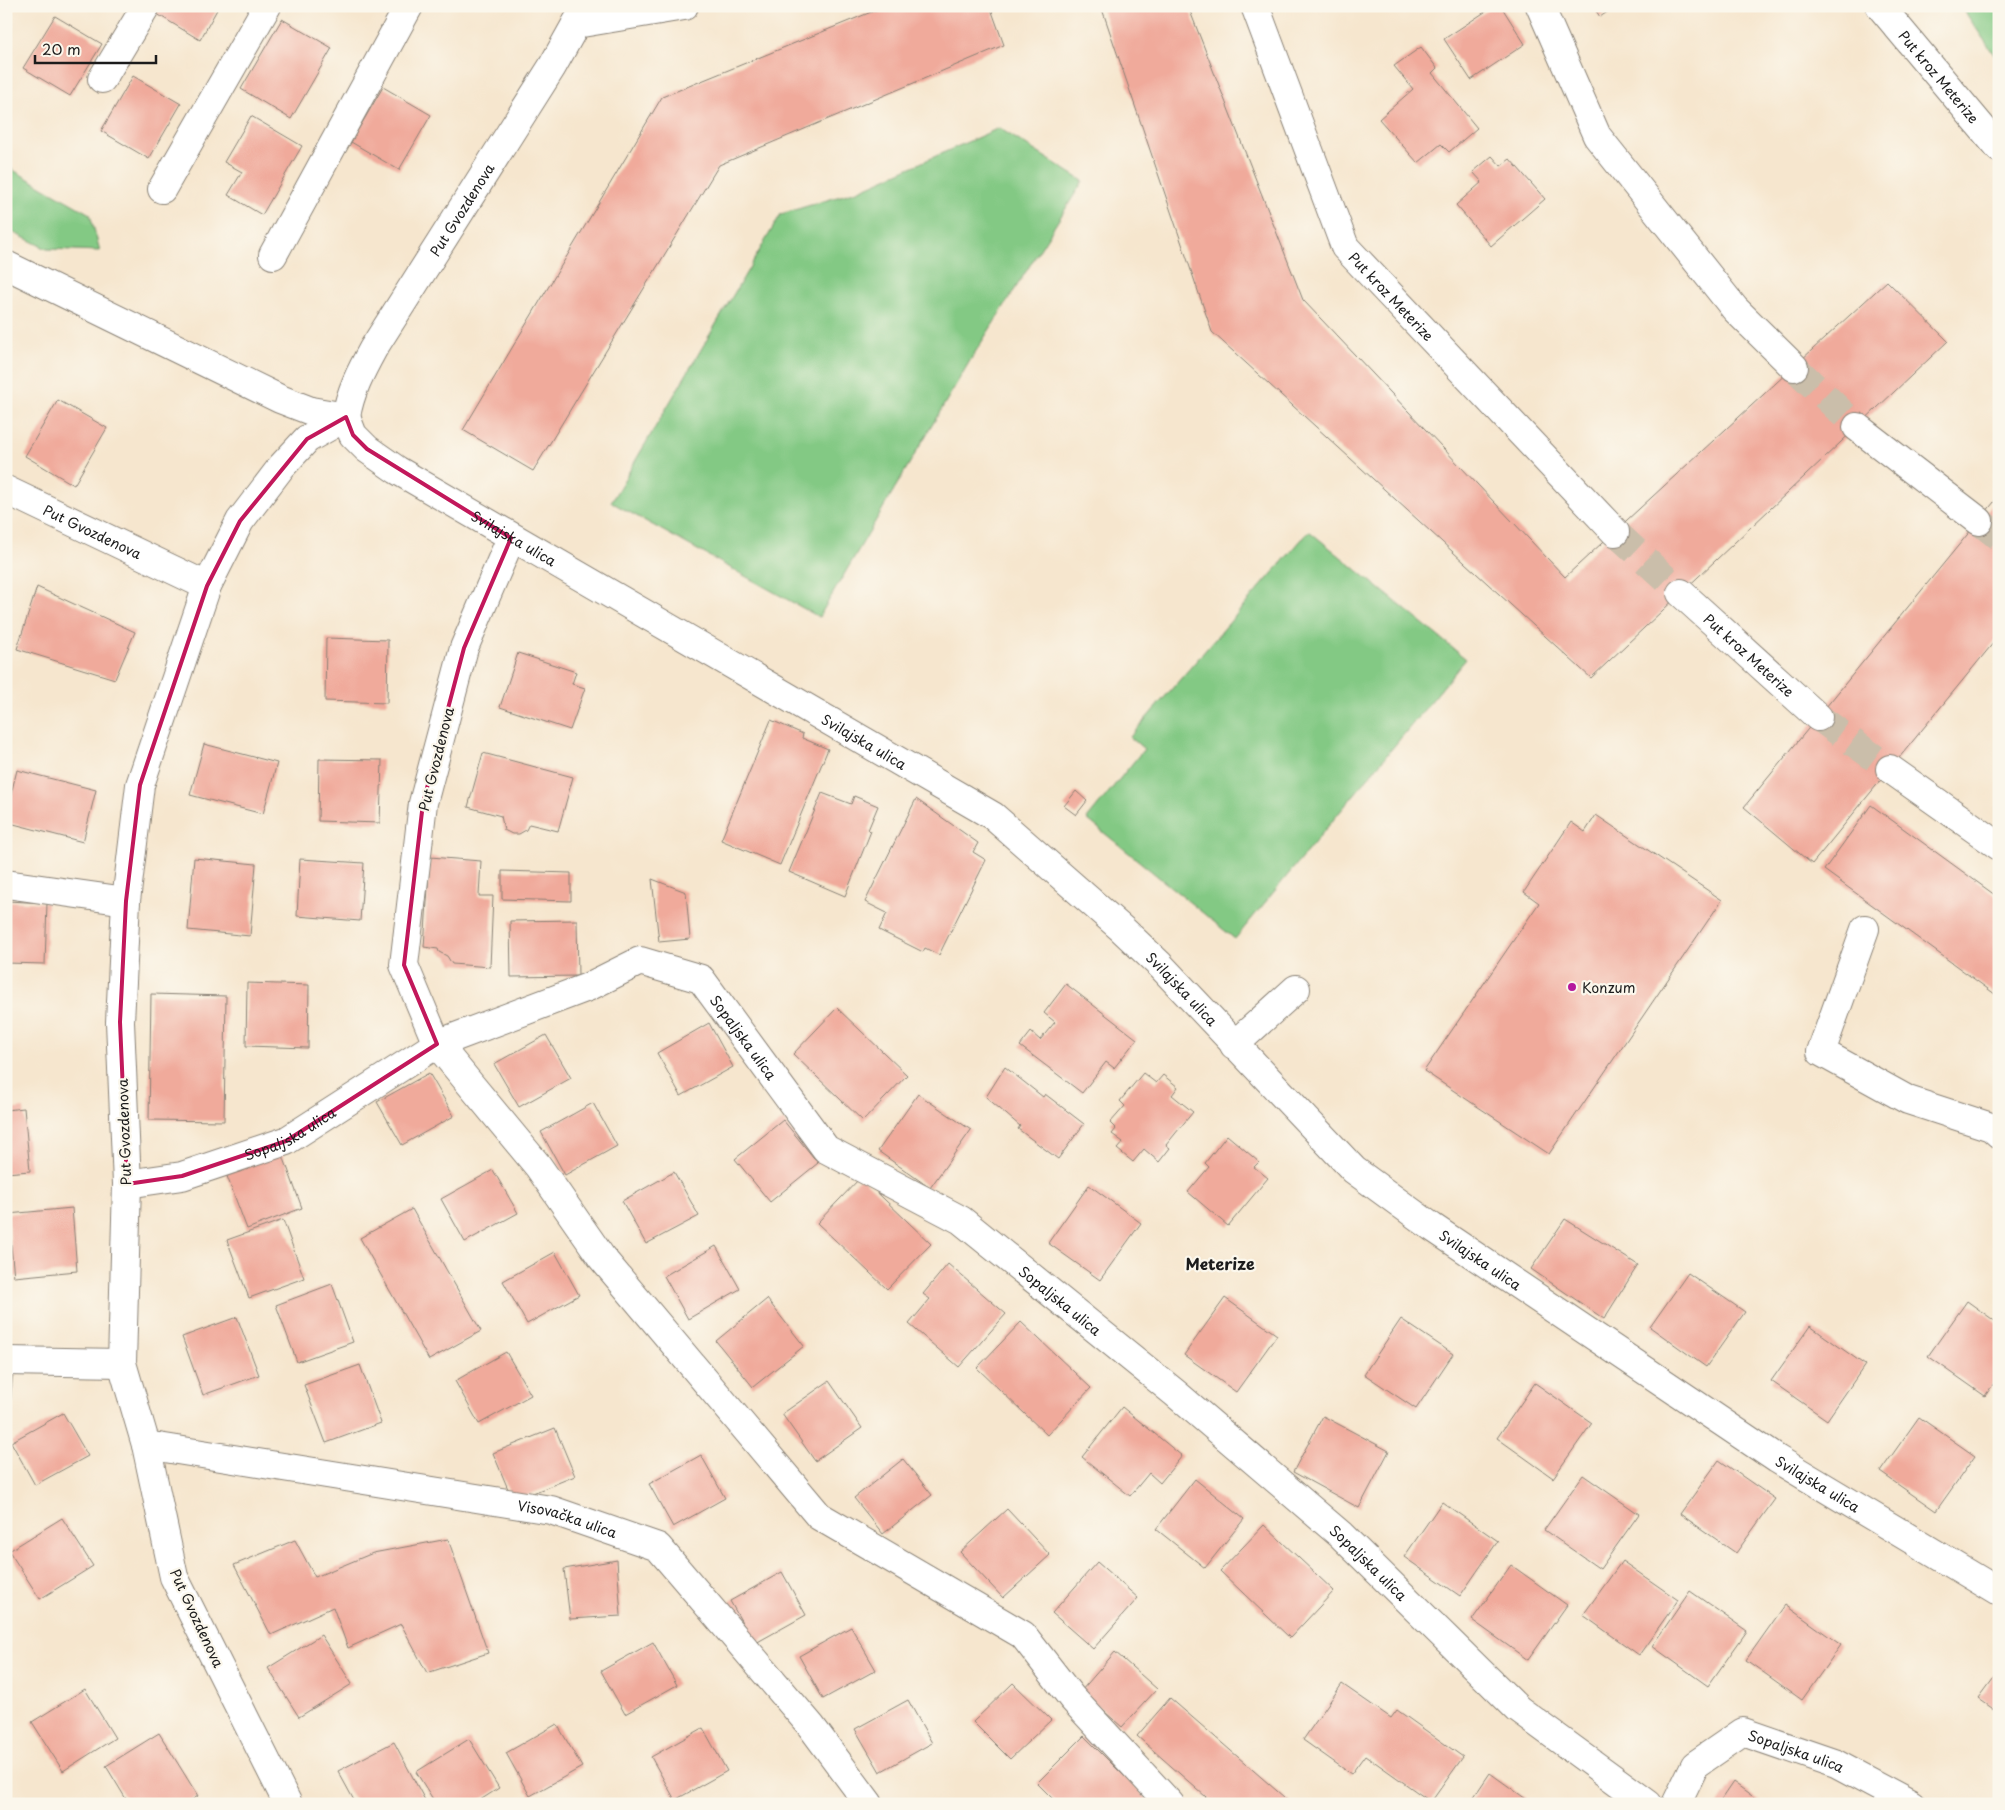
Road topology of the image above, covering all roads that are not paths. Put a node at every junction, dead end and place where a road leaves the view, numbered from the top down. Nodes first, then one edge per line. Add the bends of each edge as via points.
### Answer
1 (146, 6) edge
2 (267, 6) edge
3 (409, 6) edge
4 (684, 6) edge
5 (1255, 6) edge
6 (1540, 6) edge
7 (1880, 6) edge
8 (581, 15) edge
9 (102, 79) dead end
10 (1999, 148) edge
11 (162, 189) dead end
12 (273, 255) dead end
13 (6, 266) edge
14 (1794, 367) tunnel mouth
15 (346, 417) junction
16 (1857, 427) tunnel mouth
17 (6, 490) edge
18 (1979, 521) tunnel mouth
19 (1615, 532) tunnel mouth
20 (511, 538) junction
21 (206, 586) junction
22 (1682, 593) tunnel mouth
23 (1818, 717) tunnel mouth
24 (1890, 769) tunnel mouth
25 (1999, 846) edge
26 (6, 884) edge
27 (126, 901) junction
28 (1865, 929) dead end
29 (1296, 990) dead end
30 (437, 1044) junction
31 (1234, 1045) junction
32 (1999, 1134) edge
33 (127, 1184) junction
34 (6, 1361) edge
35 (122, 1363) junction
36 (146, 1445) junction
37 (1999, 1592) edge
38 (288, 1804) edge
39 (869, 1804) edge
40 (1170, 1804) edge
41 (1648, 1804) edge
42 (1676, 1804) edge
43 (1911, 1804) edge

1 - 9 street
2 - 11 street
3 - 12 street
4 - 8 street
5 - 19 street, Put kroz Meterize via 1344,247
6 - 14 street via 1597,136 1735,309
7 - 10 street, Put kroz Meterize
8 - 15 street, Put Gvozdenova via 552,67 373,350 358,376
13 - 15 street via 280,399 311,411
15 - 20 street, Svilajska ulica via 353,435 366,449
15 - 21 street, Put Gvozdenova via 307,439 282,466 240,521
16 - 18 street
17 - 21 street, Put Gvozdenova
20 - 30 street, Put Gvozdenova via 464,648 423,803 404,965
20 - 31 street, Svilajska ulica via 993,816 1160,965
21 - 27 street, Put Gvozdenova via 140,785
22 - 23 street, Put kroz Meterize
24 - 25 street
26 - 27 street
27 - 33 street, Put Gvozdenova via 120,1022
28 - 32 street via 1821,1052 1908,1100 1991,1127
29 - 31 street
30 - 33 street, Sopaljska ulica via 286,1141 182,1176
30 - 40 street via 538,1166 602,1258 819,1516 1023,1635 1072,1698
30 - 41 street, Sopaljska ulica via 588,987 640,961 701,979 826,1149 968,1226 1175,1393 1341,1535 1518,1709
31 - 37 street, Svilajska ulica via 1354,1170 1432,1227 1777,1460
33 - 35 street, Put Gvozdenova
34 - 35 street
35 - 36 street, Put Gvozdenova
36 - 38 street, Put Gvozdenova via 174,1577
36 - 39 street, Visovačka ulica via 551,1510 658,1547 811,1726
42 - 43 street, Sopaljska ulica via 1695,1765 1743,1732 1836,1764

